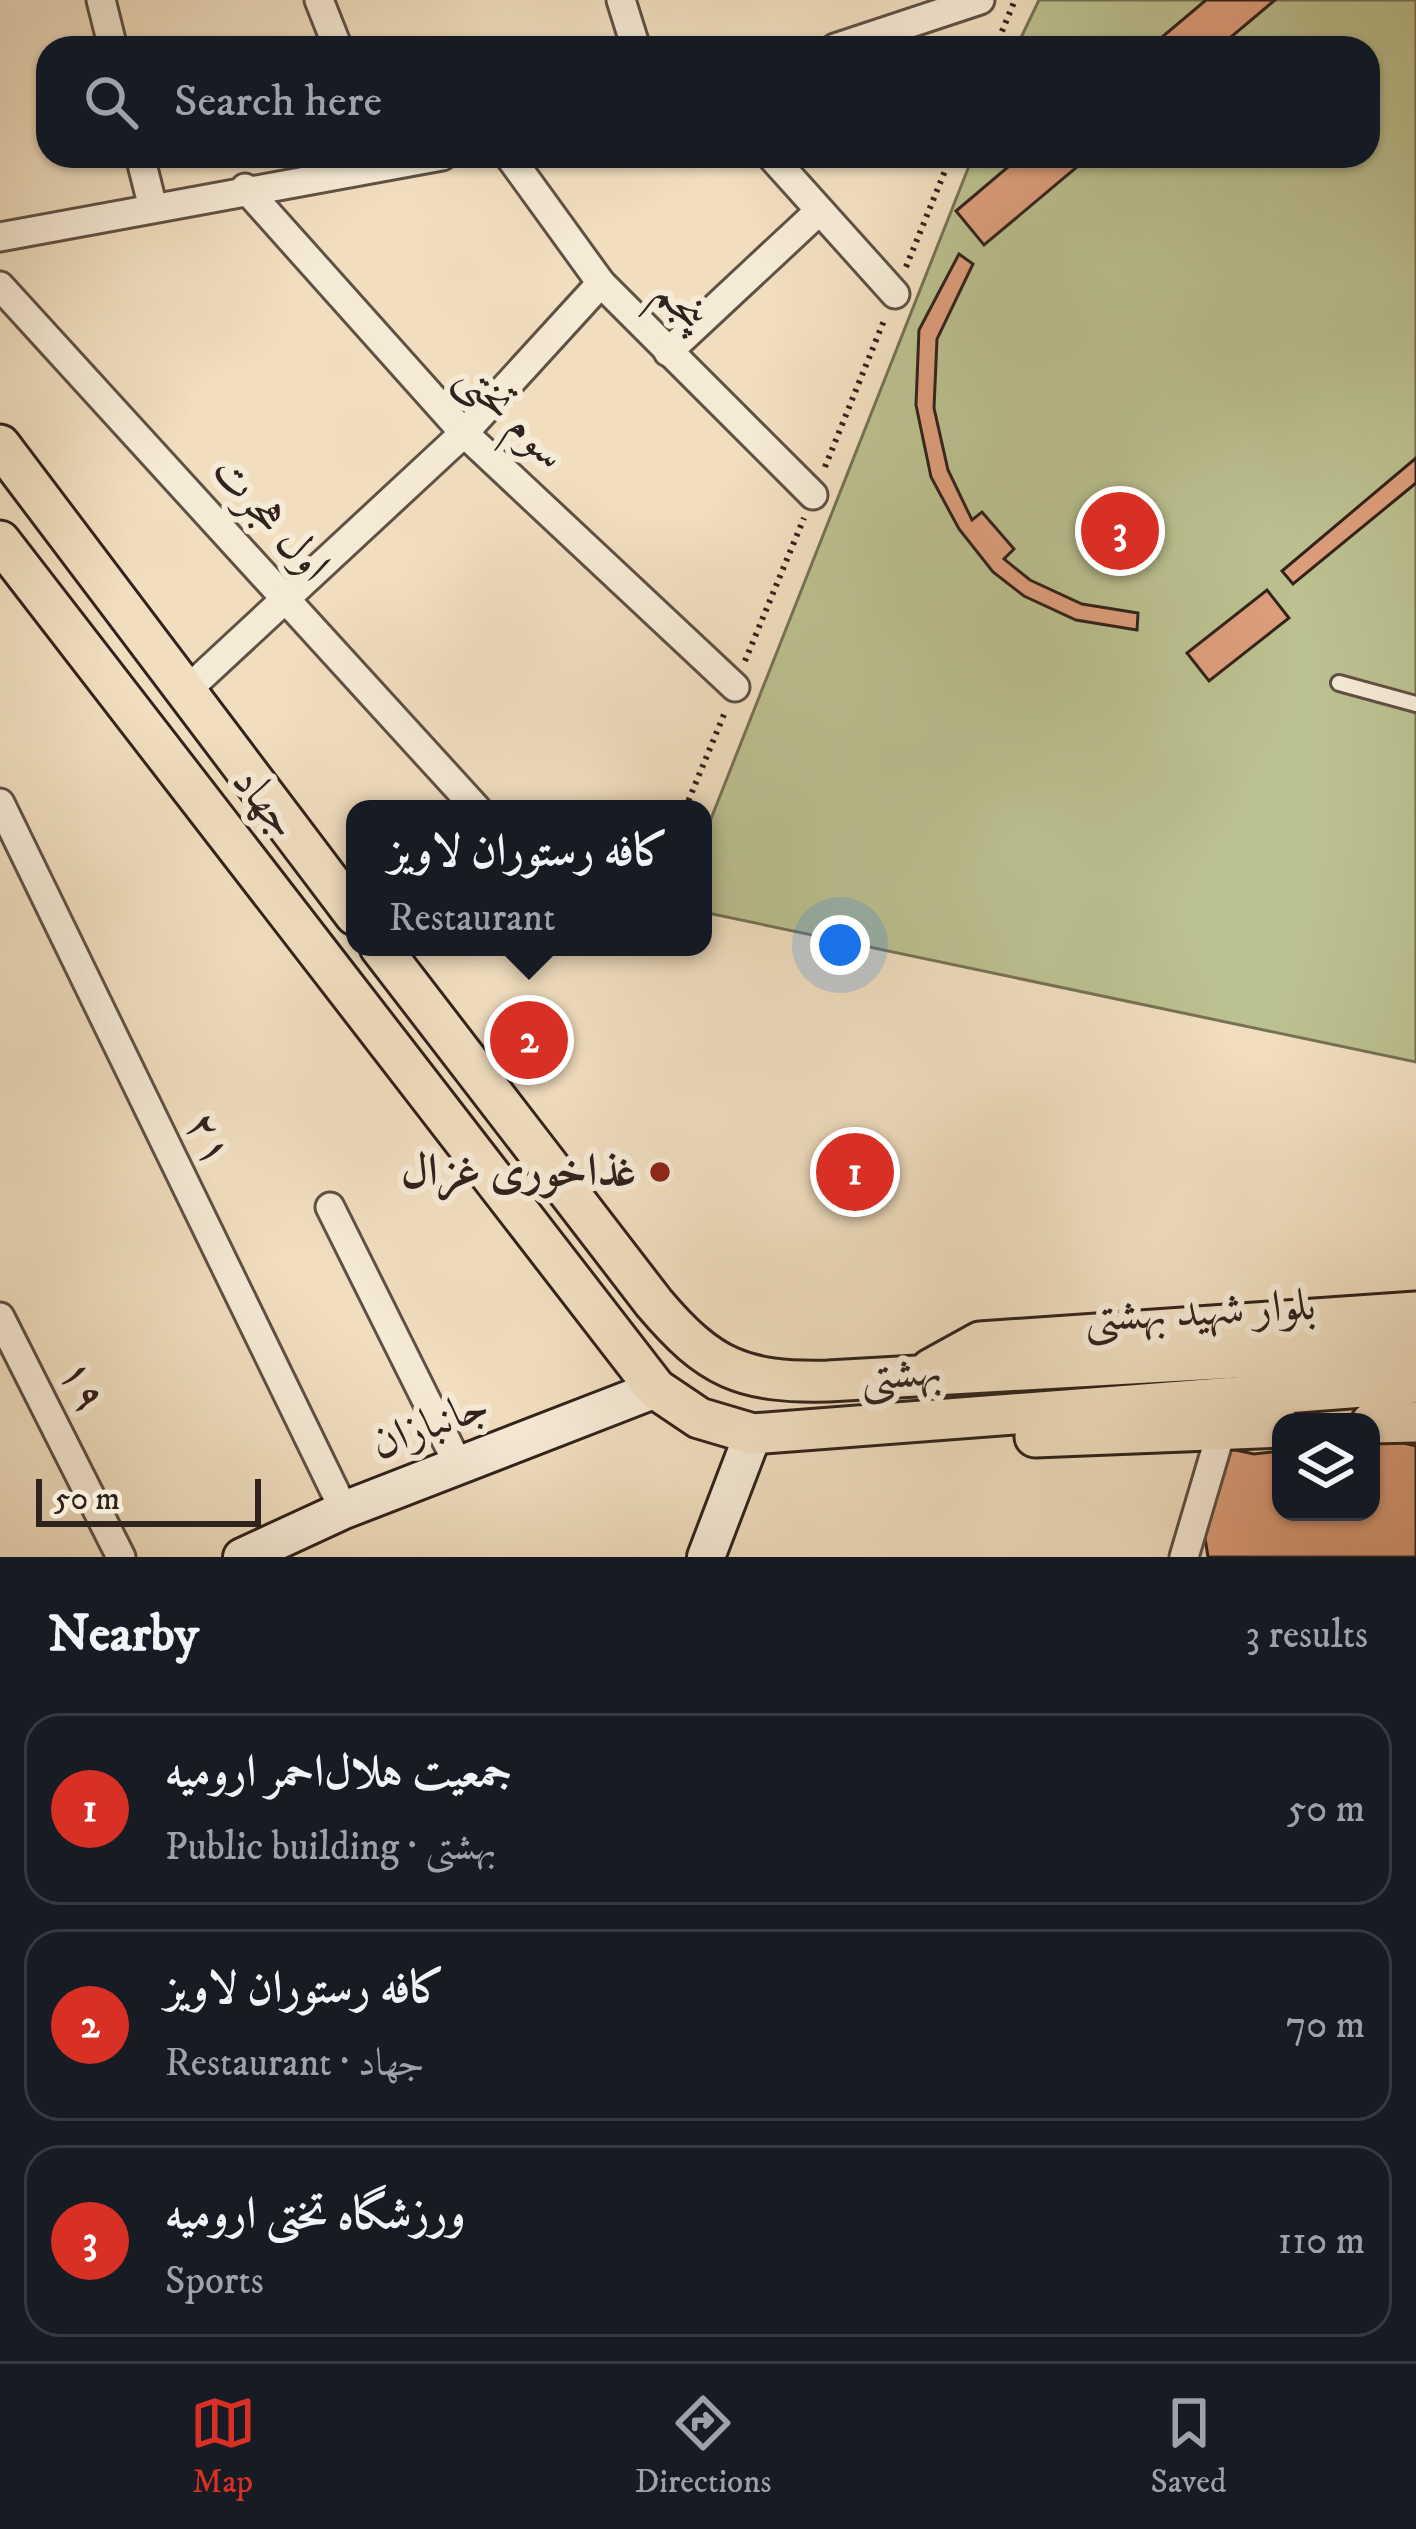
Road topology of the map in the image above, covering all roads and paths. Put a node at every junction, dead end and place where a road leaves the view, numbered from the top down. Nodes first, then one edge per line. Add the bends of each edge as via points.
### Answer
1 (101, 0) edge
2 (319, 0) edge
3 (621, 0) edge
4 (980, 0) edge
5 (1015, 0) edge
6 (900, 13) edge
7 (110, 36) edge
8 (333, 36) edge
9 (632, 36) edge
10 (858, 36) edge
11 (1000, 36) edge
12 (143, 168) edge
13 (343, 168) edge
14 (518, 168) edge
15 (781, 168) edge
16 (245, 188) junction
17 (153, 208) junction
18 (818, 212) junction
19 (0, 236) edge
20 (602, 283) junction
21 (0, 286) edge
22 (895, 294) dead end
23 (668, 352) junction
24 (464, 433) junction
25 (0, 445) edge
26 (813, 495) dead end
27 (0, 541) edge
28 (286, 599) junction
29 (1340, 683) dead end
30 (735, 687) dead end
31 (184, 693) junction
32 (1416, 704) edge
33 (470, 800) edge
34 (0, 803) edge
35 (346, 903) edge
36 (387, 956) edge
37 (330, 1207) dead end
38 (1416, 1312) edge
39 (0, 1317) edge
40 (1416, 1348) edge
41 (990, 1372) joint
42 (917, 1377) junction
43 (1416, 1383) edge
44 (656, 1389) junction
45 (996, 1414) joint
46 (911, 1421) junction
47 (1416, 1422) edge
48 (1380, 1423) edge
49 (1272, 1426) edge
50 (1222, 1429) junction
51 (814, 1430) joint
52 (753, 1434) junction
53 (459, 1466) junction
54 (344, 1510) junction
55 (256, 1555) edge
56 (121, 1557) edge
57 (706, 1557) edge
58 (1184, 1557) edge

1 - 7 street
2 - 8 street
3 - 9 street
4 - 6 street
5 - 11 path
6 - 10 street
12 - 17 street
13 - 16 street
14 - 20 street, پنجم
15 - 18 street
16 - 17 street
16 - 24 street, سوم تختی
17 - 19 street
18 - 22 street
18 - 23 street
20 - 23 street, پنجم
20 - 24 street
21 - 28 street, اول هجرت
23 - 26 street, پنجم
24 - 28 street
24 - 30 street, سوم تختی
25 - 31 main road, جهاد
27 - 44 main road, جهاد
28 - 31 street
28 - 33 street, اول هجرت
29 - 32 lane
31 - 35 main road, جهاد
34 - 54 street, ۲۱
36 - 42 main road, بهشتی via 693,1349 776,1382
37 - 53 street
38 - 42 main road via 980,1342
39 - 56 street, ۱۹
40 - 41 main road, بلوار شهید بهشتی
41 - 42 main road, بهشتی
43 - 45 main road, بلوار شهید بهشتی
44 - 52 main road, جهاد via 699,1418
44 - 53 main road, جانبازان
45 - 46 main road, بهشتی
46 - 50 main road via 986,1439
46 - 51 main road, بهشتی
47 - 48 main road
49 - 50 main road
50 - 58 street
51 - 52 main road, جهاد
52 - 57 main road
53 - 54 main road, جانبازان
54 - 55 main road, جانبازان

